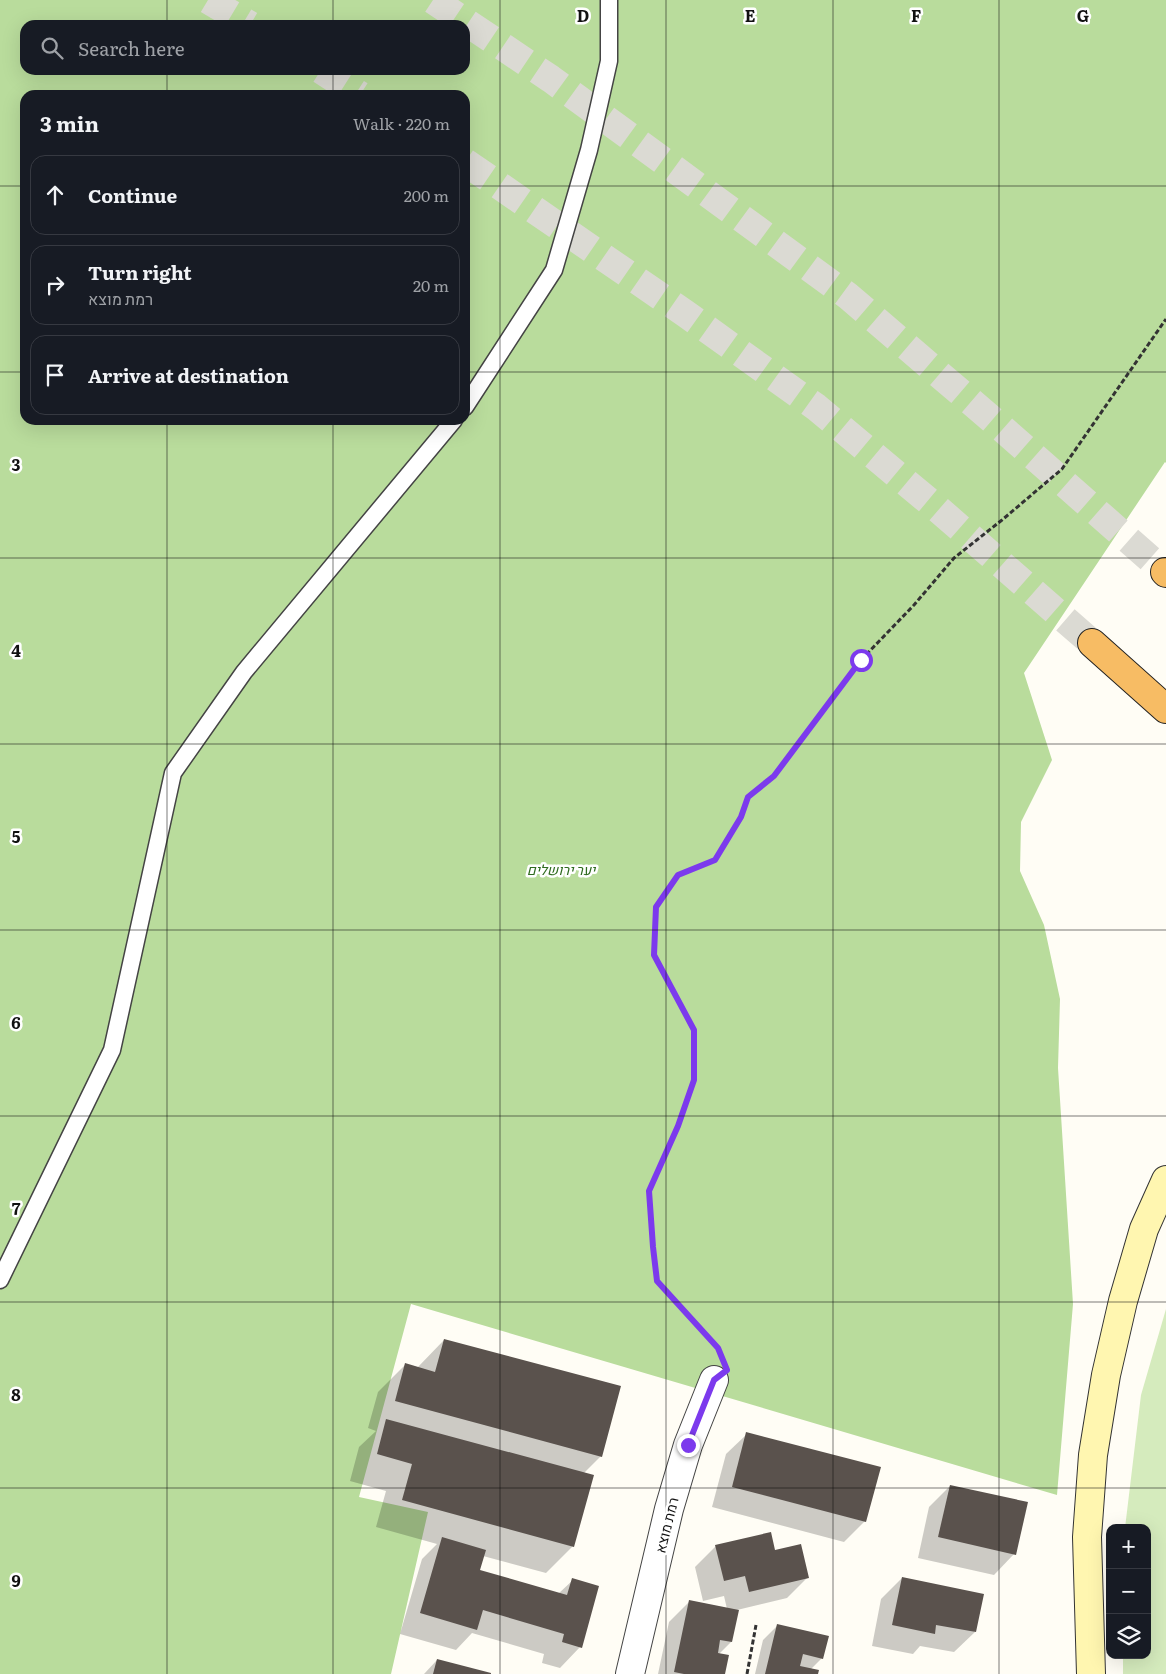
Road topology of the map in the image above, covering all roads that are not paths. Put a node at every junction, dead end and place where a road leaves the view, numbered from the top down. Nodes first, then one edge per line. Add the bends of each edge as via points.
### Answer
1 (609, 0) edge
2 (470, 399) edge
3 (450, 425) edge
4 (1092, 643) tunnel mouth
5 (1166, 709) edge
6 (1166, 1180) edge
7 (0, 1280) edge
8 (714, 1380) road end
9 (630, 1674) edge
10 (1091, 1674) edge

1 - 2 lane via 609,61 589,150 554,270
3 - 7 lane via 244,672 172,773 112,1050
4 - 5 highway
6 - 10 main road via 1144,1229 1123,1301 1106,1375 1093,1455 1087,1537
8 - 9 street, רמת מוצא via 688,1445 669,1510

